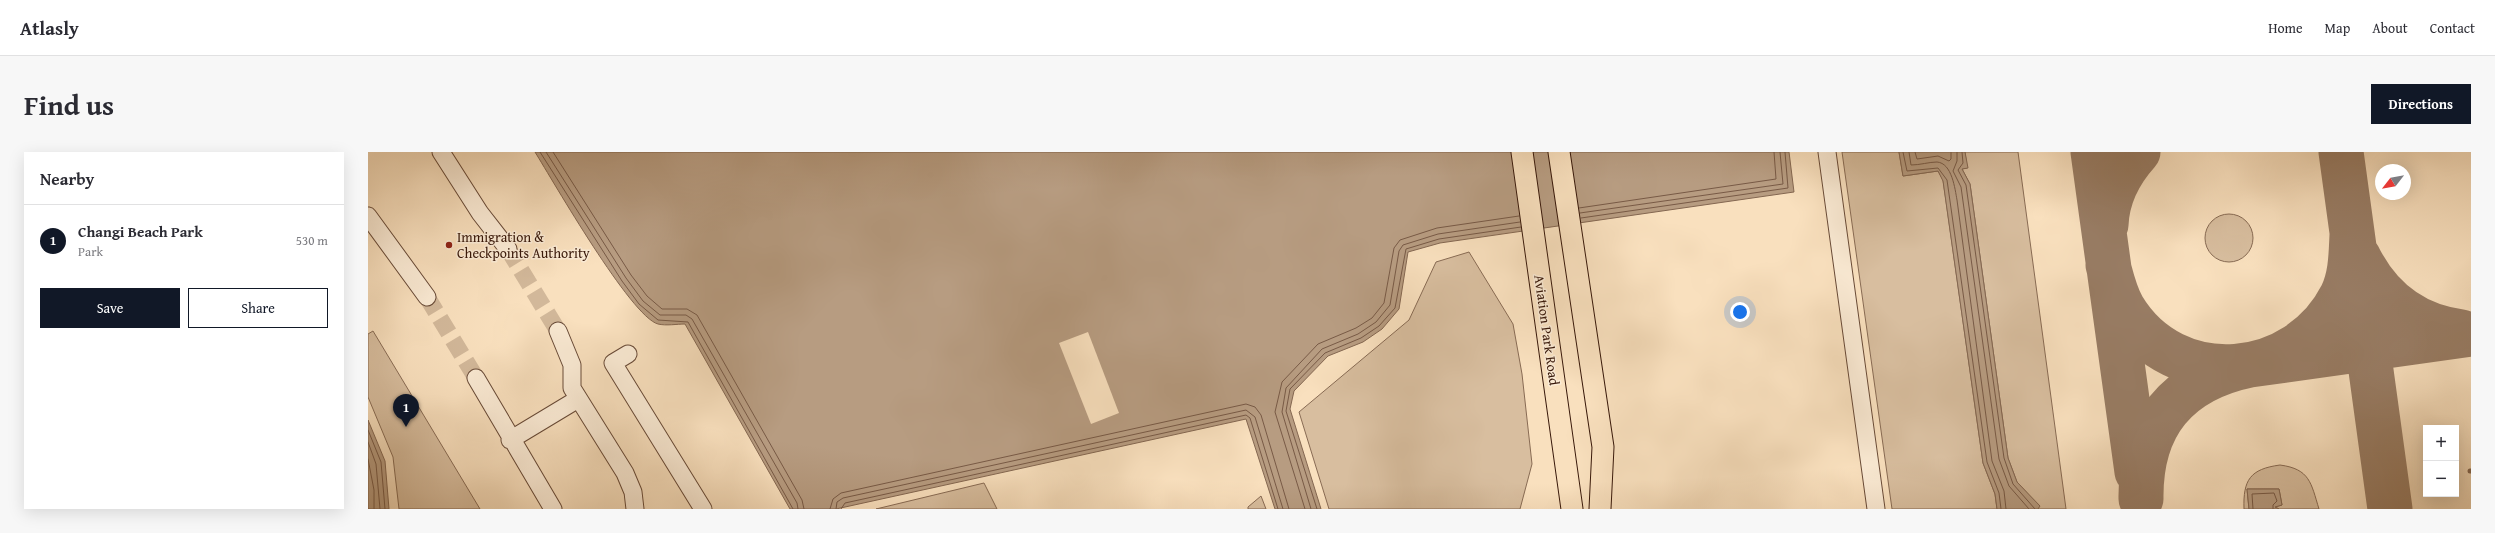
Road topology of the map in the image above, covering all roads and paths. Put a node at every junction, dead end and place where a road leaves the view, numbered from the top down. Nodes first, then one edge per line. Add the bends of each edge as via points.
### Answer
1 (441, 152) edge
2 (1522, 152) edge
3 (1559, 152) edge
4 (1827, 152) edge
5 (368, 216) edge
6 (508, 249) tunnel mouth
7 (427, 298) tunnel mouth
8 (558, 331) tunnel mouth
9 (628, 354) dead end
10 (476, 378) tunnel mouth
11 (578, 399) junction
12 (510, 440) junction
13 (553, 509) edge
14 (635, 509) edge
15 (703, 509) edge
16 (1572, 509) edge
17 (1600, 509) edge
18 (1876, 509) edge

1 - 6 street via 480,213
2 - 16 main road, Aviation Park Road
3 - 17 main road via 1603,446
4 - 18 street
5 - 7 street
8 - 11 street via 570,355 571,382
9 - 15 street via 613,363
10 - 12 street
11 - 12 street
11 - 14 street via 625,473 633,492
12 - 13 street

